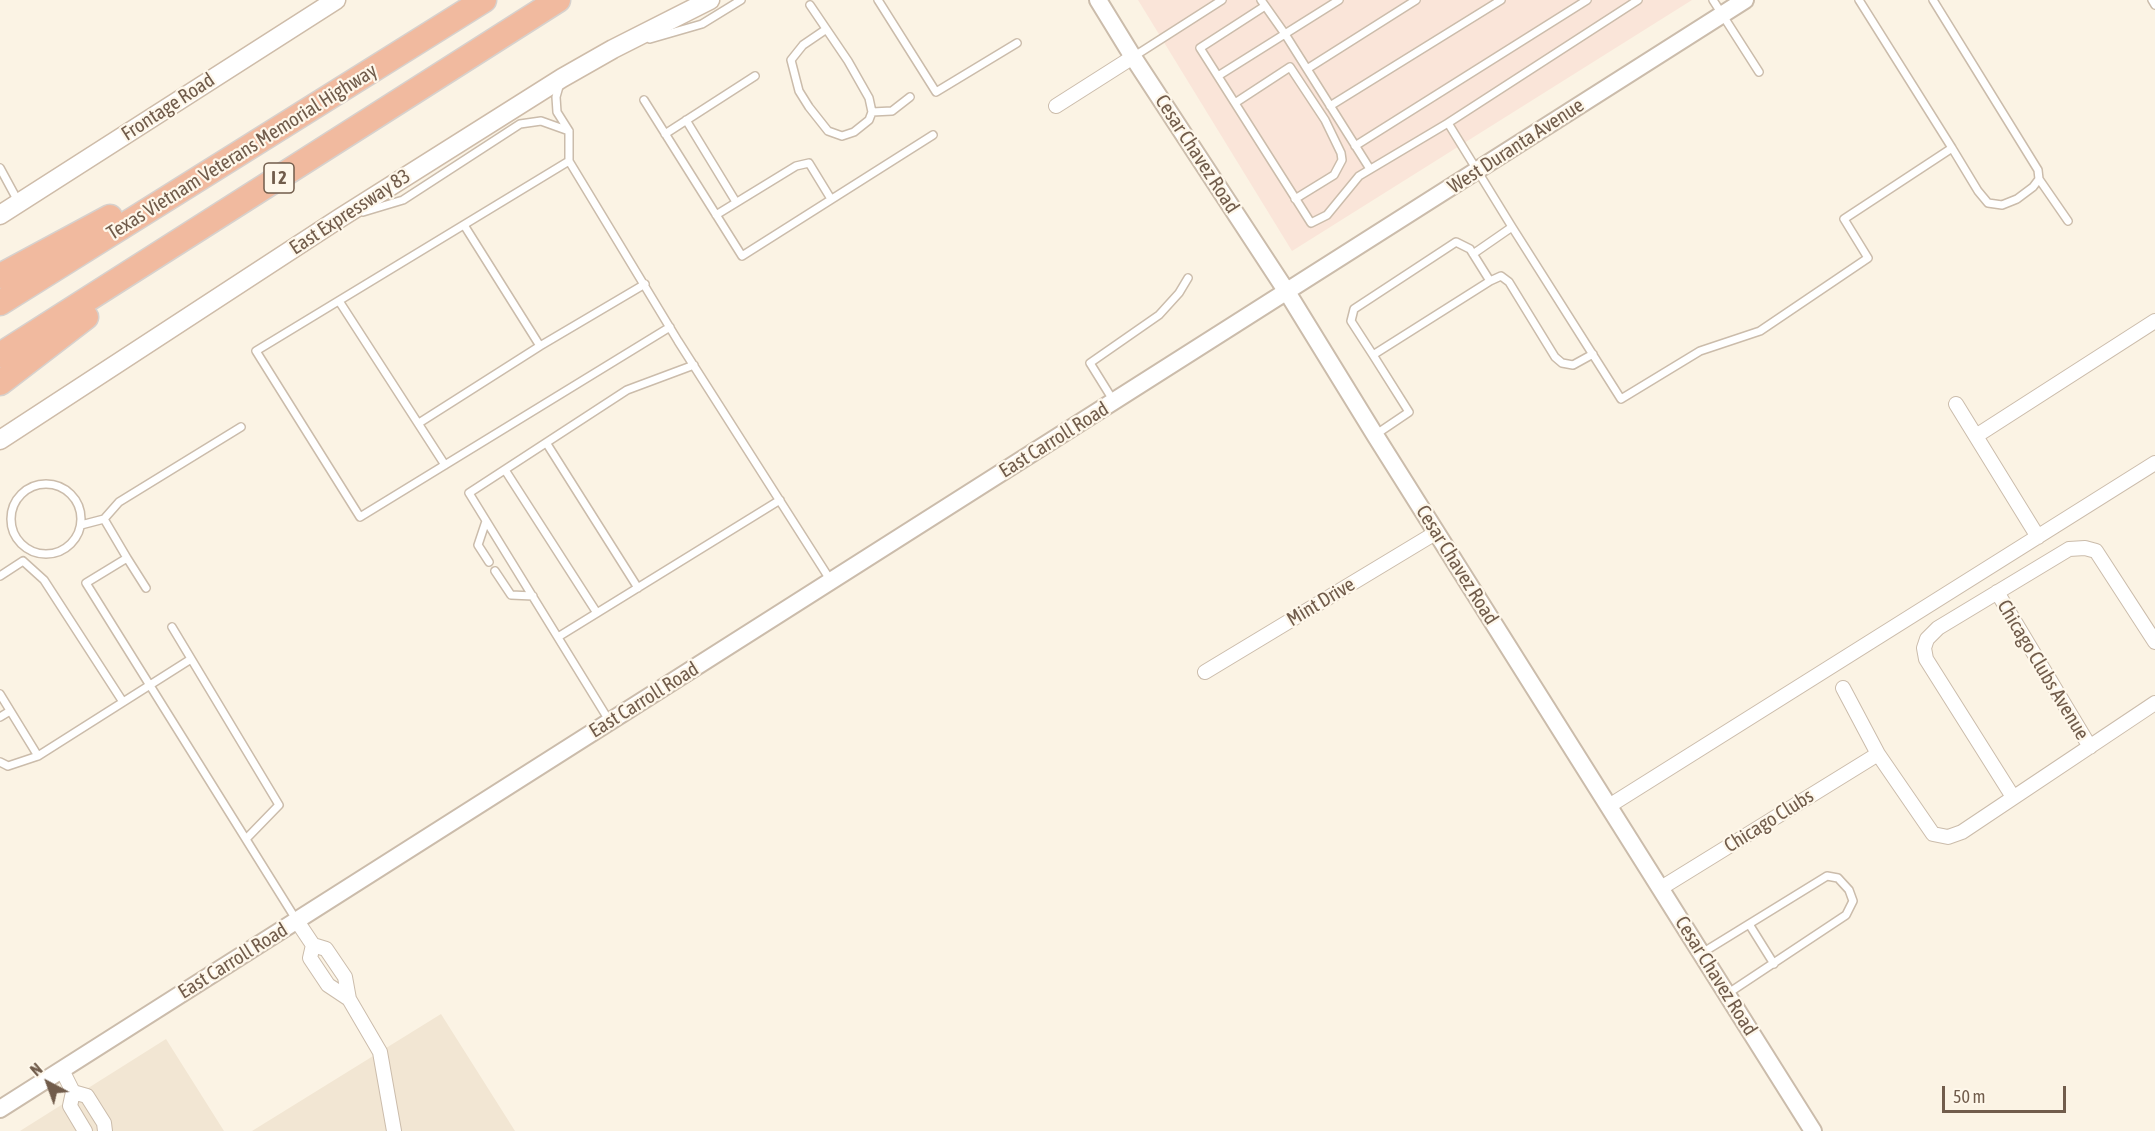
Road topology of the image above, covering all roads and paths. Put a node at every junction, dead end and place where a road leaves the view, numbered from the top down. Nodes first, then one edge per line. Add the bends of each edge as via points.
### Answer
1 (336, 0) edge
2 (484, 0) edge
3 (558, 0) edge
4 (686, 0) edge
5 (710, 0) edge
6 (741, 0) edge
7 (878, 0) edge
8 (1098, 0) edge
9 (1222, 0) edge
10 (1339, 0) edge
11 (1416, 0) edge
12 (1501, 0) edge
13 (1587, 0) edge
14 (1638, 0) edge
15 (1713, 0) edge
16 (1745, 0) edge
17 (1859, 0) edge
18 (1933, 0) edge
19 (2152, 0) edge
20 (1263, 3) edge
21 (810, 5) dead end
22 (2155, 5) edge
23 (1722, 14) junction
24 (825, 30) junction
25 (1285, 34) junction
26 (1017, 43) dead end
27 (613, 49) junction
28 (1133, 57) junction
29 (1301, 60) junction
30 (1290, 67) junction
31 (1307, 69) junction
32 (1759, 72) dead end
33 (755, 76) dead end
34 (1218, 76) junction
35 (562, 78) junction
36 (910, 98) dead end
37 (644, 100) dead end
38 (1235, 103) junction
39 (1056, 106) dead end
40 (1330, 106) junction
41 (872, 112) junction
42 (293, 120) junction
43 (686, 120) junction
44 (1448, 123) junction
45 (569, 131) junction
46 (665, 134) junction
47 (933, 135) dead end
48 (1355, 147) junction
49 (1952, 148) junction
50 (569, 161) junction
51 (0, 168) edge
52 (1370, 169) junction
53 (1477, 171) junction
54 (2039, 179) junction
55 (831, 199) junction
56 (1295, 199) junction
57 (736, 202) junction
58 (19, 203) junction
59 (716, 214) junction
60 (0, 215) edge
61 (340, 218) junction
62 (2068, 221) dead end
63 (464, 225) junction
64 (204, 226) junction
65 (1512, 227) junction
66 (1473, 254) junction
67 (0, 276) edge
68 (1188, 278) dead end
69 (1490, 281) junction
70 (645, 284) junction
71 (1287, 292) junction
72 (339, 301) junction
73 (0, 303) edge
74 (2155, 321) edge
75 (670, 327) junction
76 (540, 346) junction
77 (1593, 354) junction
78 (0, 355) edge
79 (1373, 356) junction
80 (694, 365) junction
81 (0, 383) edge
82 (1114, 401) junction
83 (1956, 404) dead end
84 (419, 423) junction
85 (241, 427) dead end
86 (1375, 435) junction
87 (1976, 436) junction
88 (0, 440) edge
89 (547, 444) junction
90 (2155, 463) edge
91 (445, 465) junction
92 (505, 470) junction
93 (780, 500) junction
94 (104, 519) junction
95 (486, 521) junction
96 (81, 525) junction
97 (1437, 532) junction
98 (2038, 537) junction
99 (29, 550) junction
100 (127, 558) junction
101 (23, 561) junction
102 (489, 562) dead end
103 (495, 571) dead end
104 (0, 576) edge
105 (831, 581) junction
106 (146, 588) dead end
107 (638, 588) junction
108 (1997, 592) junction
109 (532, 596) junction
110 (597, 613) junction
111 (172, 627) dead end
112 (558, 637) junction
113 (2155, 642) edge
114 (191, 659) junction
115 (1205, 672) dead end
116 (150, 685) junction
117 (1843, 688) dead end
118 (0, 694) edge
119 (123, 702) junction
120 (2155, 703) edge
121 (10, 711) junction
122 (0, 717) edge
123 (610, 722) junction
124 (2090, 747) junction
125 (1878, 754) junction
126 (38, 756) junction
127 (0, 762) edge
128 (2013, 797) junction
129 (1609, 806) junction
130 (246, 839) junction
131 (1661, 888) junction
132 (297, 921) junction
133 (1749, 924) junction
134 (313, 945) junction
135 (1702, 953) junction
136 (332, 958) junction
137 (1774, 964) junction
138 (317, 968) junction
139 (1727, 994) junction
140 (348, 999) junction
141 (62, 1070) junction
142 (73, 1092) junction
143 (94, 1107) junction
144 (0, 1109) edge
145 (77, 1118) junction
146 (85, 1131) edge
147 (105, 1131) edge
148 (394, 1131) edge
149 (1813, 1131) edge

1 - 58 main road, Frontage Road
2 - 42 highway, Texas Vietnam Veterans Memorial Highway / I 2
3 - 64 highway, Texas Vietnam Veterans Memorial Highway / I 2
4 - 27 main road
5 - 27 main road, East Expressway 83
6 - 27 lane via 702,24
7 - 26 lane via 936,92
8 - 28 street, Cesar Chavez Road
9 - 28 lane
10 - 25 lane
11 - 31 lane
12 - 40 lane
13 - 48 lane
14 - 44 lane
15 - 23 lane
16 - 23 street, West Duranta Avenue
17 - 49 lane
18 - 54 lane via 2038,170
19 - 22 lane
20 - 25 lane
20 - 34 lane via 1200,48
21 - 24 lane
23 - 32 lane
23 - 53 street, West Duranta Avenue
24 - 41 lane via 860,81
24 - 41 lane via 790,60 799,91 828,131 842,136 854,132 869,120
25 - 29 lane
25 - 34 lane
27 - 35 main road, East Expressway 83
28 - 39 street
28 - 71 street, Cesar Chavez Road
29 - 30 lane
29 - 31 lane
30 - 38 lane
30 - 56 lane via 1325,120 1341,153 1334,175
31 - 40 lane
33 - 43 lane
34 - 38 lane
35 - 45 lane via 556,98 557,112
35 - 61 main road, East Expressway 83
36 - 41 lane via 892,111
37 - 46 lane
38 - 56 lane
40 - 48 lane
42 - 67 highway
42 - 73 highway, Texas Vietnam Veterans Memorial Highway / I 2
43 - 46 lane
43 - 57 lane
44 - 52 lane
44 - 53 lane
45 - 50 lane
45 - 61 lane via 541,121 520,124 403,200
46 - 59 lane
47 - 55 lane
48 - 52 lane
49 - 54 lane via 1988,203 2002,205 2017,199
49 - 77 lane via 1844,219 1868,258 1760,331 1700,351 1621,399
50 - 63 lane
50 - 70 lane
51 - 58 lane
52 - 56 lane via 1359,176 1327,215 1311,224
53 - 65 lane
53 - 71 street, West Duranta Avenue
54 - 62 lane
55 - 57 lane via 808,163 796,166
55 - 59 lane via 742,256
57 - 59 lane
58 - 60 main road, Frontage Road
61 - 88 main road, East Expressway 83
63 - 72 lane
63 - 76 lane
64 - 78 highway, Texas Vietnam Veterans Memorial Highway / I 2
64 - 81 highway
65 - 66 lane
65 - 77 lane
66 - 69 lane
66 - 79 lane via 1456,242 1354,309 1351,321
68 - 82 lane via 1160,315 1090,363
69 - 77 lane via 1501,276 1509,282 1562,363 1573,365
69 - 79 lane
70 - 75 lane
70 - 76 lane
71 - 82 street, East Carroll Road
71 - 86 street, Cesar Chavez Road
72 - 84 lane
72 - 91 lane via 256,351 360,517
74 - 87 street
75 - 80 lane
75 - 91 lane
76 - 84 lane
79 - 86 lane via 1409,412
80 - 89 lane via 627,390
80 - 93 lane
82 - 105 street, East Carroll Road
83 - 87 street
84 - 91 lane
85 - 94 lane via 119,502
86 - 97 street, Cesar Chavez Road
87 - 98 street
89 - 92 lane
89 - 107 lane
90 - 98 street
92 - 95 lane via 469,493
92 - 110 lane
93 - 105 lane
93 - 107 lane
94 - 96 lane
94 - 100 lane
95 - 102 lane via 478,545
95 - 109 lane
96 - 99 lane via 77,536 61,551 38,554
96 - 99 lane via 81,513 70,493 60,486 36,485 17,499 12,509 13,532
97 - 115 street, Mint Drive
97 - 129 street, Cesar Chavez Road
98 - 129 street
99 - 101 lane
100 - 106 lane
100 - 116 lane via 86,583
101 - 104 lane
101 - 119 lane via 44,580
103 - 109 lane via 511,595
105 - 123 street, East Carroll Road
107 - 110 lane
108 - 113 street, Chicago Clubs Avenue via 2069,549 2096,551
108 - 124 street, Chicago Clubs Avenue
108 - 128 street, Chicago Clubs Avenue via 1938,628 1924,648 1926,659
109 - 112 lane
110 - 112 lane
111 - 114 lane
112 - 123 lane
114 - 116 lane
114 - 130 lane via 279,805
116 - 119 lane
116 - 130 lane
117 - 125 street, Chicago Clubs Avenue
118 - 121 lane
119 - 126 lane
120 - 124 street, Chicago Clubs Avenue
121 - 122 lane
121 - 126 lane
123 - 132 street, East Carroll Road
124 - 128 street, Chicago Clubs Avenue
125 - 128 street, Chicago Clubs Avenue via 1933,834 1948,837 1962,832
125 - 131 street, Chicago Clubs
126 - 127 lane via 8,766
129 - 131 street, Cesar Chavez Road
130 - 132 lane
131 - 135 street, Cesar Chavez Road
132 - 134 street
132 - 141 street, East Carroll Road
133 - 135 lane
133 - 137 lane
133 - 137 lane via 1827,876 1838,878 1849,890 1853,901 1846,915
134 - 136 street via 326,949
134 - 138 street via 310,958
135 - 139 street, Cesar Chavez Road
136 - 138 street
136 - 140 street via 345,977
137 - 139 lane
138 - 140 street via 328,985
139 - 149 street, Cesar Chavez Road
140 - 148 street via 380,1052
141 - 142 street
141 - 144 street, East Carroll Road
142 - 143 street via 87,1096
142 - 145 street via 70,1106
143 - 145 street
143 - 147 street
145 - 146 street

